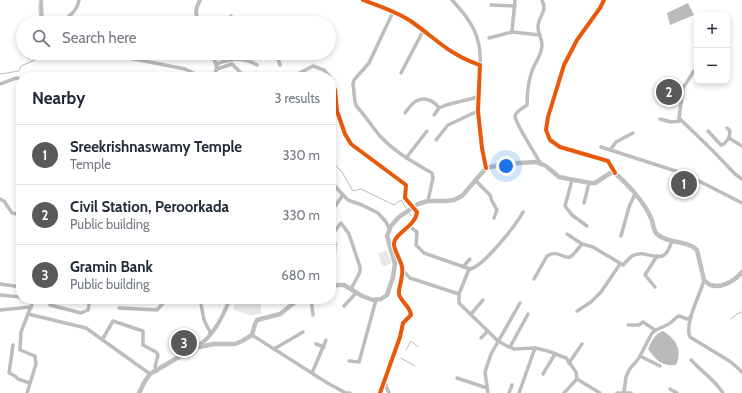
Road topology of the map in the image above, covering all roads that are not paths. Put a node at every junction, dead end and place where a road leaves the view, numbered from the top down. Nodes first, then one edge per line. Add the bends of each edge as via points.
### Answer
1 (41, 0) edge
2 (79, 0) edge
3 (200, 0) edge
4 (363, 0) edge
5 (452, 0) edge
6 (515, 0) edge
7 (542, 0) edge
8 (604, 0) edge
9 (491, 5) dead end
10 (515, 6) junction
11 (393, 12) junction
12 (42, 16) edge
13 (70, 16) edge
14 (196, 16) edge
15 (423, 31) junction
16 (512, 32) junction
17 (540, 35) junction
18 (489, 38) dead end
19 (139, 60) edge
20 (214, 60) edge
21 (227, 60) edge
22 (240, 60) edge
23 (279, 60) edge
24 (280, 64) dead end
25 (257, 65) dead end
26 (480, 65) junction
27 (217, 67) junction
28 (694, 71) dead end
29 (191, 72) edge
30 (216, 72) edge
31 (240, 72) edge
32 (302, 72) edge
33 (326, 72) edge
34 (401, 73) dead end
35 (16, 78) edge
36 (0, 84) edge
37 (478, 97) junction
38 (336, 100) edge
39 (439, 108) junction
40 (478, 111) junction
41 (405, 113) dead end
42 (434, 115) dead end
43 (660, 119) dead end
44 (680, 121) junction
45 (727, 128) dead end
46 (427, 131) dead end
47 (708, 131) dead end
48 (633, 133) dead end
49 (730, 138) junction
50 (436, 140) dead end
51 (742, 146) edge
52 (601, 147) dead end
53 (610, 150) junction
54 (406, 158) junction
55 (540, 164) junction
56 (486, 168) junction
57 (615, 173) junction
58 (742, 179) edge
59 (475, 180) junction
60 (572, 180) junction
61 (589, 183) junction
62 (336, 187) edge
63 (635, 194) junction
64 (343, 195) junction
65 (0, 199) edge
66 (428, 201) junction
67 (584, 203) dead end
68 (742, 203) edge
69 (336, 205) edge
70 (413, 207) junction
71 (523, 212) dead end
72 (16, 214) edge
73 (494, 218) dead end
74 (409, 226) junction
75 (587, 226) dead end
76 (389, 228) junction
77 (336, 230) edge
78 (567, 234) dead end
79 (621, 236) dead end
80 (672, 241) junction
81 (582, 244) junction
82 (657, 256) junction
83 (470, 259) dead end
84 (620, 264) junction
85 (463, 267) junction
86 (469, 269) junction
87 (403, 272) junction
88 (742, 272) edge
89 (534, 280) dead end
90 (704, 280) junction
91 (0, 284) edge
92 (16, 286) edge
93 (336, 286) edge
94 (656, 287) dead end
95 (351, 289) junction
96 (356, 293) junction
97 (459, 294) junction
98 (0, 295) edge
99 (16, 297) edge
100 (376, 300) junction
101 (483, 300) dead end
102 (520, 303) dead end
103 (32, 304) edge
104 (89, 304) edge
105 (163, 304) edge
106 (201, 304) edge
107 (228, 304) edge
108 (293, 304) edge
109 (312, 304) edge
110 (50, 305) dead end
111 (344, 306) dead end
112 (31, 307) junction
113 (120, 308) dead end
114 (0, 310) edge
115 (577, 311) dead end
116 (28, 314) junction
117 (471, 314) junction
118 (528, 314) dead end
119 (313, 315) dead end
120 (691, 317) junction
121 (628, 325) dead end
122 (656, 330) junction
123 (488, 331) junction
124 (303, 332) dead end
125 (211, 334) junction
126 (252, 335) junction
127 (481, 338) dead end
128 (102, 340) junction
129 (326, 340) dead end
130 (498, 341) junction
131 (13, 344) dead end
132 (316, 344) dead end
133 (582, 344) dead end
134 (324, 347) junction
135 (510, 347) junction
136 (194, 348) junction
137 (535, 348) junction
138 (274, 349) junction
139 (555, 354) junction
140 (640, 356) junction
141 (690, 360) dead end
142 (349, 361) dead end
143 (569, 363) junction
144 (660, 366) dead end
145 (157, 371) junction
146 (742, 372) edge
147 (312, 373) junction
148 (150, 374) junction
149 (543, 374) dead end
150 (457, 378) dead end
151 (577, 379) junction
152 (384, 380) junction
153 (30, 383) junction
154 (512, 385) dead end
155 (487, 388) junction
156 (670, 389) dead end
157 (340, 391) edge
158 (624, 392) edge
159 (27, 393) edge
160 (139, 393) edge
161 (350, 393) edge
162 (380, 393) edge
163 (389, 393) edge
164 (488, 393) edge
165 (509, 393) edge
166 (519, 393) edge
167 (564, 393) edge
168 (599, 393) edge
169 (617, 393) edge
170 (631, 393) edge
171 (677, 393) edge
172 (723, 393) edge

1 - 12 street
2 - 13 street via 75,12
3 - 14 street
4 - 11 street
5 - 26 street via 474,28 481,52
6 - 10 street
7 - 17 street via 545,6 538,27
8 - 57 street via 577,40 564,65 546,130 550,140 560,147 608,161
9 - 10 street
10 - 16 street
11 - 15 street
11 - 54 street via 369,63 353,84 357,107 381,138
15 - 26 street via 464,60
15 - 34 street
16 - 17 street
16 - 18 street
17 - 55 street via 542,46 531,73 527,106 515,116
19 - 29 street
20 - 27 street
21 - 27 street
22 - 25 street
23 - 24 street
26 - 37 street
27 - 30 street
27 - 31 street via 232,64
28 - 44 street via 683,88
32 - 33 street via 313,66
35 - 36 street
37 - 39 street
37 - 40 street
38 - 70 street via 344,134 351,144 406,185 405,198
39 - 41 street via 428,99 416,101
39 - 42 street
40 - 50 street via 448,126
40 - 56 street
43 - 44 street
44 - 58 street
45 - 49 street via 730,131
46 - 54 street
47 - 49 street via 720,145
48 - 53 street via 616,142
49 - 51 street
52 - 53 street
53 - 68 street via 685,174
54 - 66 street via 433,174
55 - 56 main road via 523,163
55 - 60 main road via 556,176
56 - 59 main road
57 - 61 main road via 609,173 595,183
57 - 63 main road
59 - 66 main road via 462,196 454,200
59 - 73 street via 490,194 497,207
60 - 61 main road
60 - 75 street via 565,206
61 - 67 street
62 - 64 street
63 - 79 street
63 - 80 main road via 645,206 658,235
64 - 69 street
64 - 76 street via 348,200 378,213
65 - 72 street via 12,213
66 - 70 main road
70 - 74 street via 417,215
70 - 76 main road via 399,216
71 - 86 street via 516,225 485,259
74 - 85 street via 416,232 416,245 424,253
74 - 87 street via 394,243
76 - 100 main road via 387,236 395,264 393,277 387,295
77 - 95 street via 341,223 349,234 360,267
78 - 81 street
80 - 82 street via 666,254
80 - 90 main road via 697,250
81 - 84 street via 594,247
81 - 89 street via 569,257 556,253 547,256
82 - 84 street via 637,254 623,265
82 - 94 street via 645,275
83 - 85 street
84 - 115 street via 601,292
85 - 86 street
86 - 97 street
87 - 97 street via 410,278
87 - 152 street via 398,292 410,315 403,324
88 - 90 main road via 732,282 724,285 713,286
90 - 120 street
91 - 92 street
93 - 95 main road via 341,284
95 - 96 main road
96 - 100 main road
96 - 111 street
97 - 117 street via 460,303
98 - 99 street
100 - 142 street via 359,362
101 - 117 street
102 - 130 street
103 - 112 street
104 - 110 street via 88,310 81,312
105 - 113 street via 157,310
106 - 125 street via 204,320
107 - 125 street
108 - 126 main road via 280,314 257,320
109 - 119 street
112 - 114 street
112 - 116 street
116 - 128 street via 86,328
116 - 153 street via 21,332 20,350 34,356 36,364
117 - 123 street
118 - 135 street
120 - 122 street via 677,317
120 - 146 street via 688,333 690,337 731,362
121 - 122 street via 639,325 643,322
122 - 140 street
123 - 127 street
123 - 130 street
124 - 138 street
125 - 136 street
126 - 136 main road via 235,344 214,344
126 - 138 street
128 - 145 street via 114,321 143,331 143,345 158,355 155,367
128 - 148 street
129 - 134 street
130 - 135 street
130 - 155 street via 485,372
131 - 153 street via 9,373
132 - 134 street
133 - 143 street
134 - 147 street
135 - 137 street
136 - 145 main road
137 - 139 street
137 - 166 street
138 - 147 street
139 - 143 street via 566,358
139 - 149 street
140 - 144 street
140 - 158 street via 629,370
141 - 172 street via 714,380
143 - 151 street via 576,372
145 - 148 main road
147 - 157 street
148 - 160 main road
150 - 155 street
151 - 167 street
151 - 168 street
152 - 162 street
152 - 163 street
153 - 159 street
154 - 165 street
155 - 164 street
156 - 171 street
157 - 161 street
158 - 169 street
158 - 170 street

